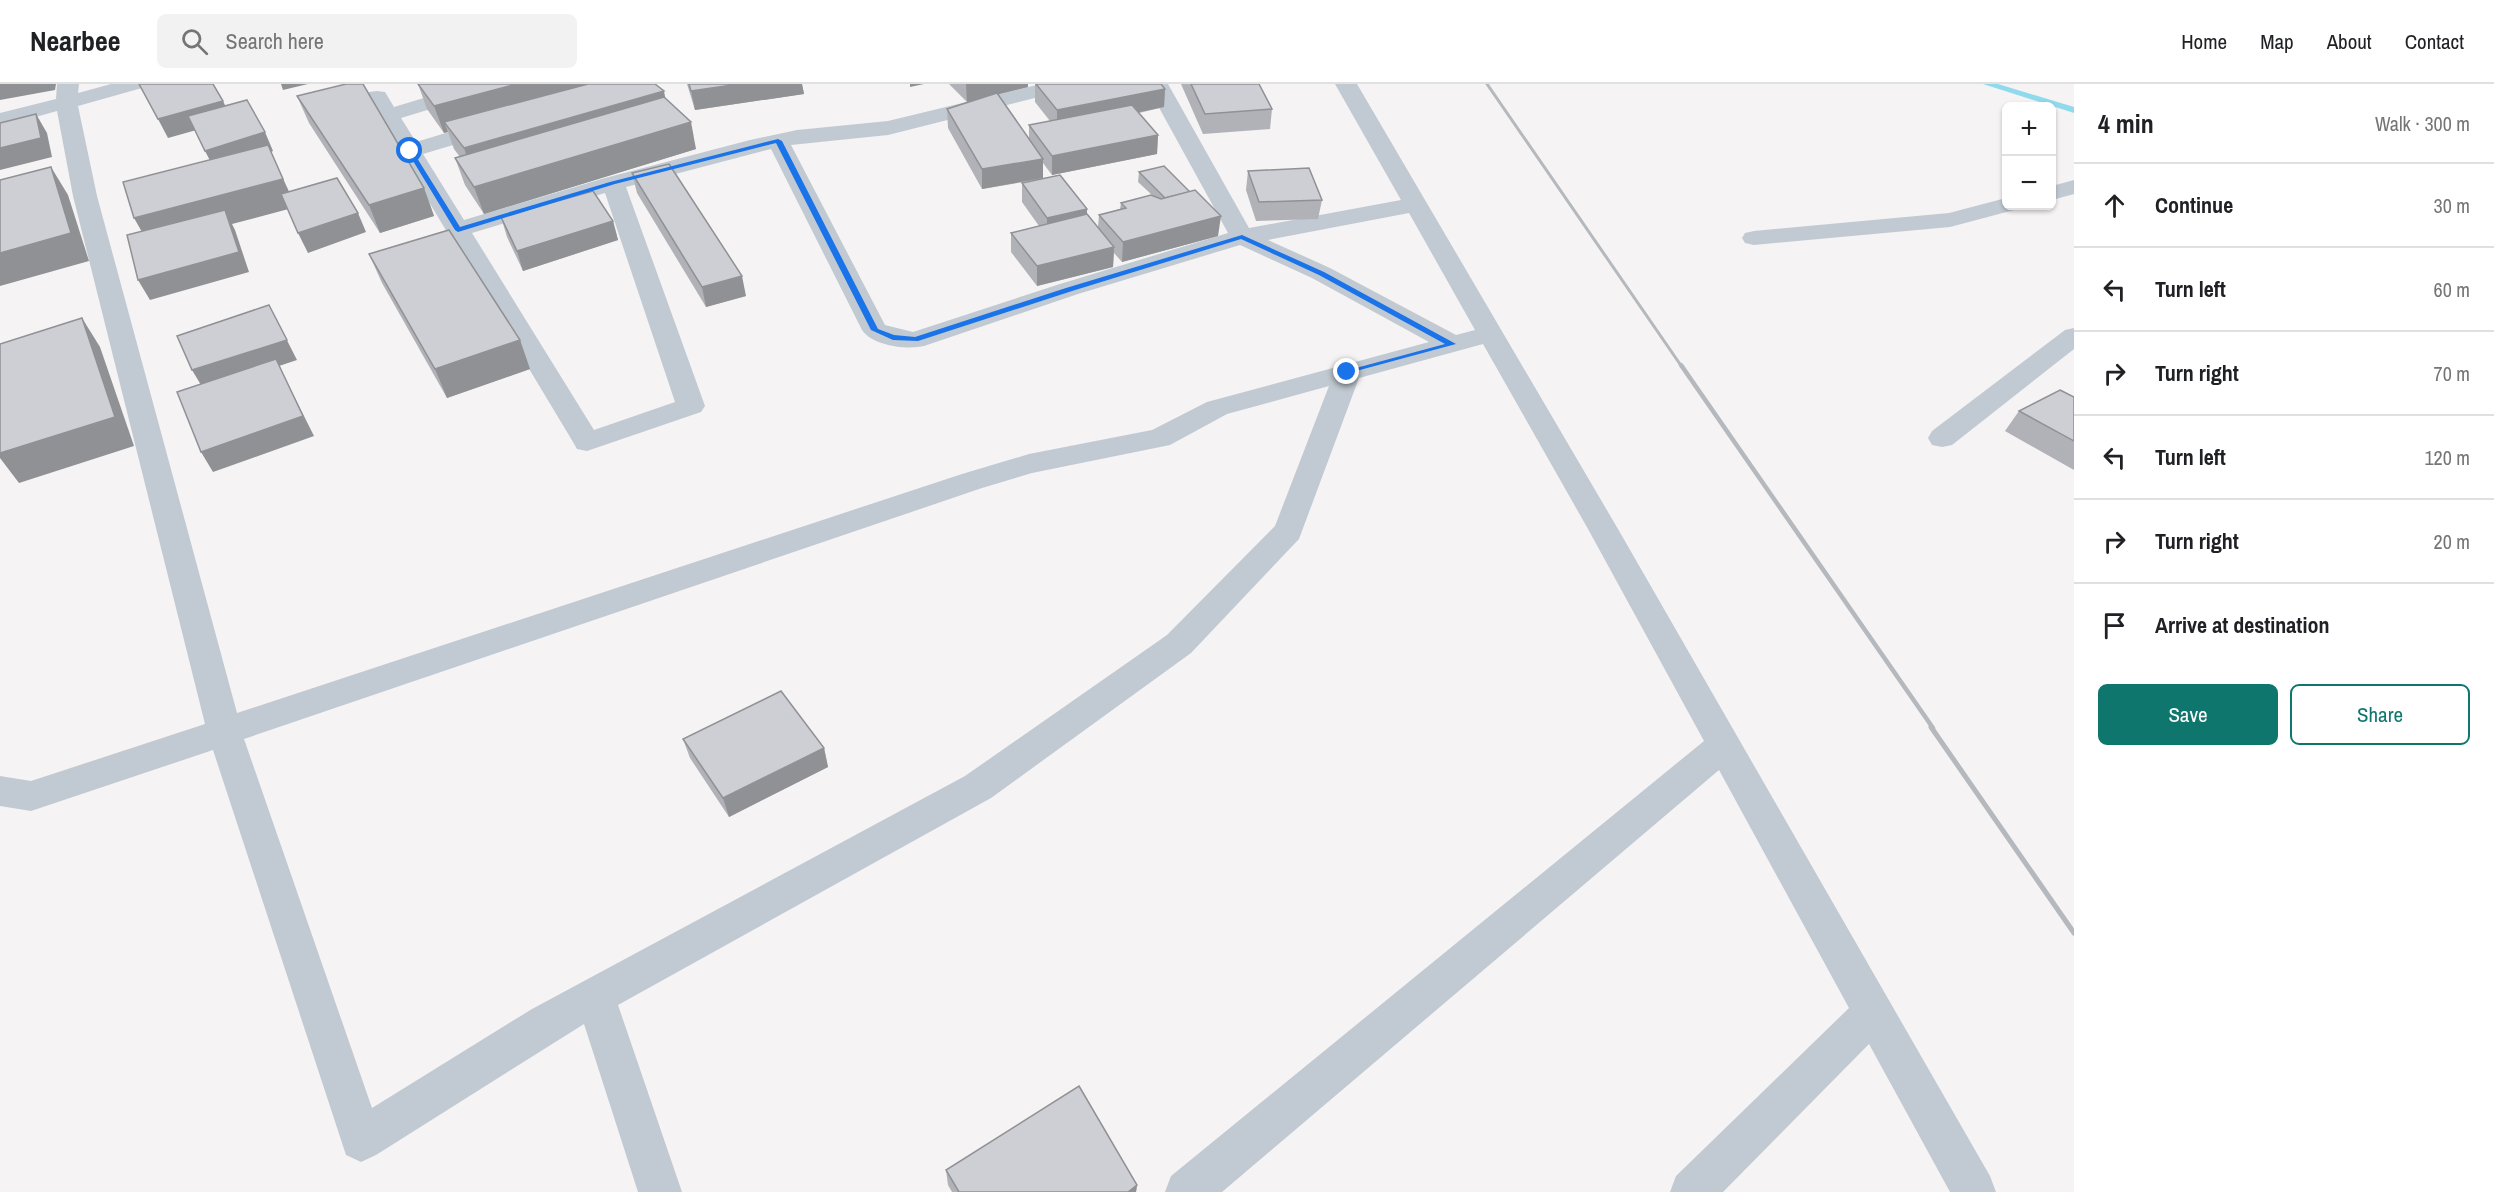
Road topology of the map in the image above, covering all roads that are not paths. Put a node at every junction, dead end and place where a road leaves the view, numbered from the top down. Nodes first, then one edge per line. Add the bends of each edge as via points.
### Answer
1 (135, 84) edge
2 (493, 84) edge
3 (1067, 84) edge
4 (1157, 84) edge
5 (1346, 84) edge
6 (67, 93) edge
7 (0, 120) edge
8 (511, 120) edge
9 (778, 141) junction
10 (410, 151) junction
11 (613, 183) junction
12 (2074, 187) edge
13 (2056, 192) edge
14 (1415, 205) junction
15 (2002, 206) edge
16 (458, 230) junction
17 (1242, 237) junction
18 (1754, 238) dead end
19 (1490, 334) junction
20 (2074, 336) edge
21 (1452, 344) junction
22 (1347, 372) junction
23 (1942, 438) dead end
24 (224, 731) junction
25 (1724, 745) junction
26 (0, 791) edge
27 (595, 997) junction
28 (1873, 1012) junction
29 (660, 1192) edge
30 (1187, 1192) edge
31 (1692, 1192) edge
32 (1974, 1192) edge

1 - 6 street
2 - 10 street via 383,106
3 - 9 street via 888,128
4 - 17 street
5 - 14 street
6 - 7 street
6 - 24 street via 85,196
8 - 10 street
9 - 11 street
9 - 17 street via 875,330 893,337 915,340
10 - 16 street
11 - 16 street
11 - 16 street via 691,406 587,442
12 - 13 street
14 - 17 street
14 - 19 street
15 - 18 street via 1950,220
17 - 21 street via 1321,273
19 - 21 street
19 - 25 street
20 - 23 street
21 - 22 street
22 - 24 street via 1217,408 1160,438 1029,464 972,481
22 - 27 street via 1288,531 1179,644 978,787
24 - 26 street via 31,796
24 - 27 street via 362,1140
25 - 28 street
25 - 30 street
27 - 29 street
28 - 31 street
28 - 32 street

